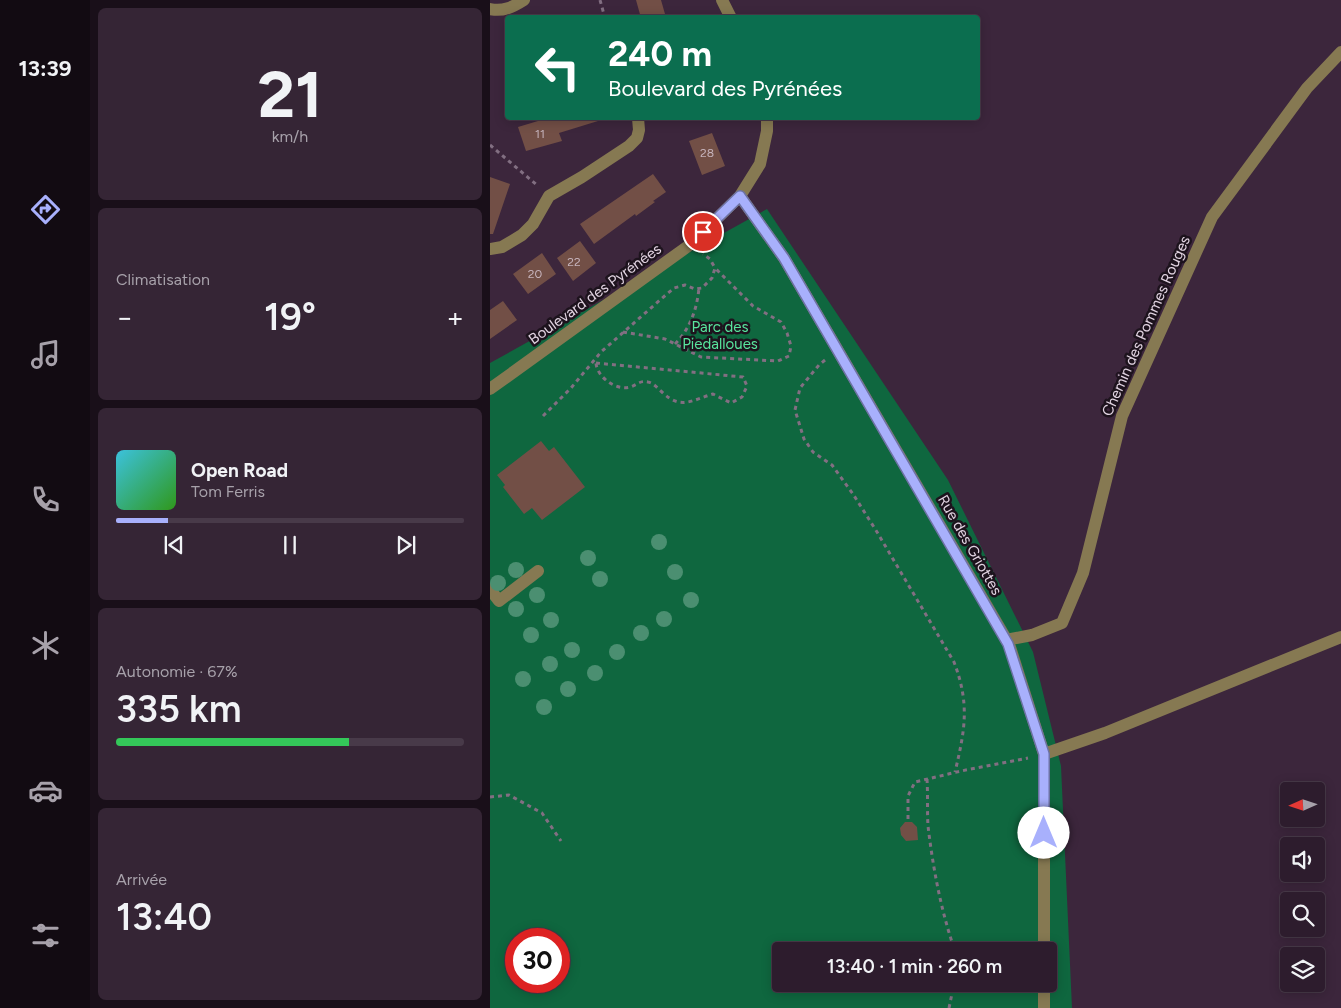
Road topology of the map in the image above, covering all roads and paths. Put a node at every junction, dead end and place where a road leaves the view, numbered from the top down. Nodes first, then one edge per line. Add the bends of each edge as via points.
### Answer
1 (524, 0) edge
2 (600, 0) edge
3 (722, 0) edge
4 (490, 9) edge
5 (604, 15) edge
6 (730, 15) edge
7 (1341, 52) edge
8 (638, 120) edge
9 (767, 120) edge
10 (490, 145) edge
11 (549, 196) junction
12 (740, 196) junction
13 (691, 244) junction
14 (490, 250) edge
15 (716, 268) junction
16 (699, 288) junction
17 (623, 332) junction
18 (675, 344) junction
19 (838, 350) junction
20 (594, 363) junction
21 (490, 389) edge
22 (543, 416) dead end
23 (538, 571) dead end
24 (490, 589) edge
25 (1341, 638) edge
26 (1006, 640) junction
27 (1044, 754) junction
28 (955, 772) junction
29 (927, 779) junction
30 (490, 797) edge
31 (908, 819) dead end
32 (561, 841) dead end
33 (952, 942) edge
34 (1044, 942) edge
35 (952, 992) edge
36 (1044, 992) edge
37 (949, 1008) edge
38 (1044, 1008) edge

1 - 4 street via 505,10
2 - 5 path
3 - 6 street
7 - 26 street, Chemin des Pommes Rouges via 1307,88 1212,217 1122,416 1083,573 1062,624
8 - 11 street via 640,130 629,146
9 - 12 street, Boulevard des Pyrénées via 760,164
10 - 11 path
11 - 14 street via 533,224 522,235
12 - 13 street, Boulevard des Pyrénées
12 - 19 street, Rue des Griottes via 784,258
13 - 15 path
13 - 21 street, Boulevard des Pyrénées
15 - 16 path via 712,278
15 - 18 path via 753,306 781,322 791,346 789,356 778,361 701,357
16 - 17 path via 685,285 674,288
16 - 18 path via 693,316
17 - 18 path via 665,339
17 - 20 path
19 - 26 street, Rue des Griottes
19 - 28 path via 819,365 800,388 795,410 804,439 813,452 832,465 852,494 954,662 962,683 965,715
20 - 20 path via 743,377 746,386 742,397 731,403 713,394 678,403 670,400 651,382 641,381 619,388 606,381
20 - 22 path
23 - 24 street via 499,601
25 - 27 street via 1105,733
26 - 27 street, Rue des Griottes
27 - 28 path
27 - 34 street, Rue des Griottes
28 - 29 path
29 - 31 path via 915,782 908,796
29 - 33 path via 928,824 945,923
30 - 32 path via 509,795 542,812
35 - 37 path
36 - 38 street

